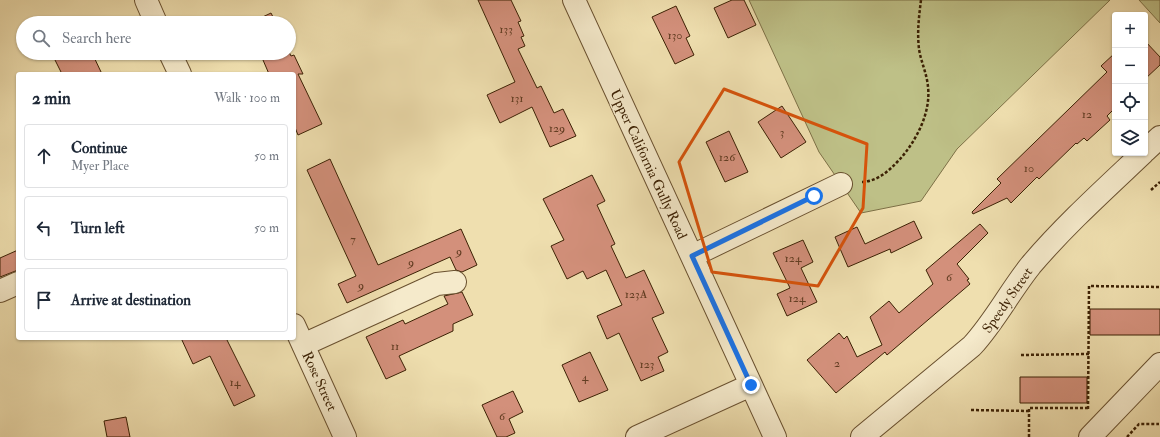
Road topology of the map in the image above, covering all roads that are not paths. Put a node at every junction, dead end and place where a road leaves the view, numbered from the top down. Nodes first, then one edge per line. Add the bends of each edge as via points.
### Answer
1 (146, 0) edge
2 (574, 0) edge
3 (153, 16) edge
4 (173, 60) edge
5 (179, 72) edge
6 (1160, 137) edge
7 (1148, 148) edge
8 (1140, 156) edge
9 (840, 184) road end
10 (692, 256) junction
11 (455, 282) dead end
12 (16, 284) edge
13 (0, 291) edge
14 (296, 329) edge
15 (303, 345) junction
16 (1159, 366) edge
17 (751, 385) junction
18 (1092, 435) edge
19 (345, 437) edge
20 (637, 437) edge
21 (775, 437) edge
22 (862, 437) edge

1 - 3 street
2 - 10 street, Upper California Gully Road
4 - 5 street
6 - 7 street, Speedy Street
8 - 22 street, Speedy Street via 1048,245 972,346
9 - 10 street
10 - 17 street, Upper California Gully Road
11 - 15 street via 437,284
12 - 13 street
14 - 15 street, Rose Street
15 - 19 street, Rose Street
16 - 18 street
17 - 20 street
17 - 21 street, Upper California Gully Road

